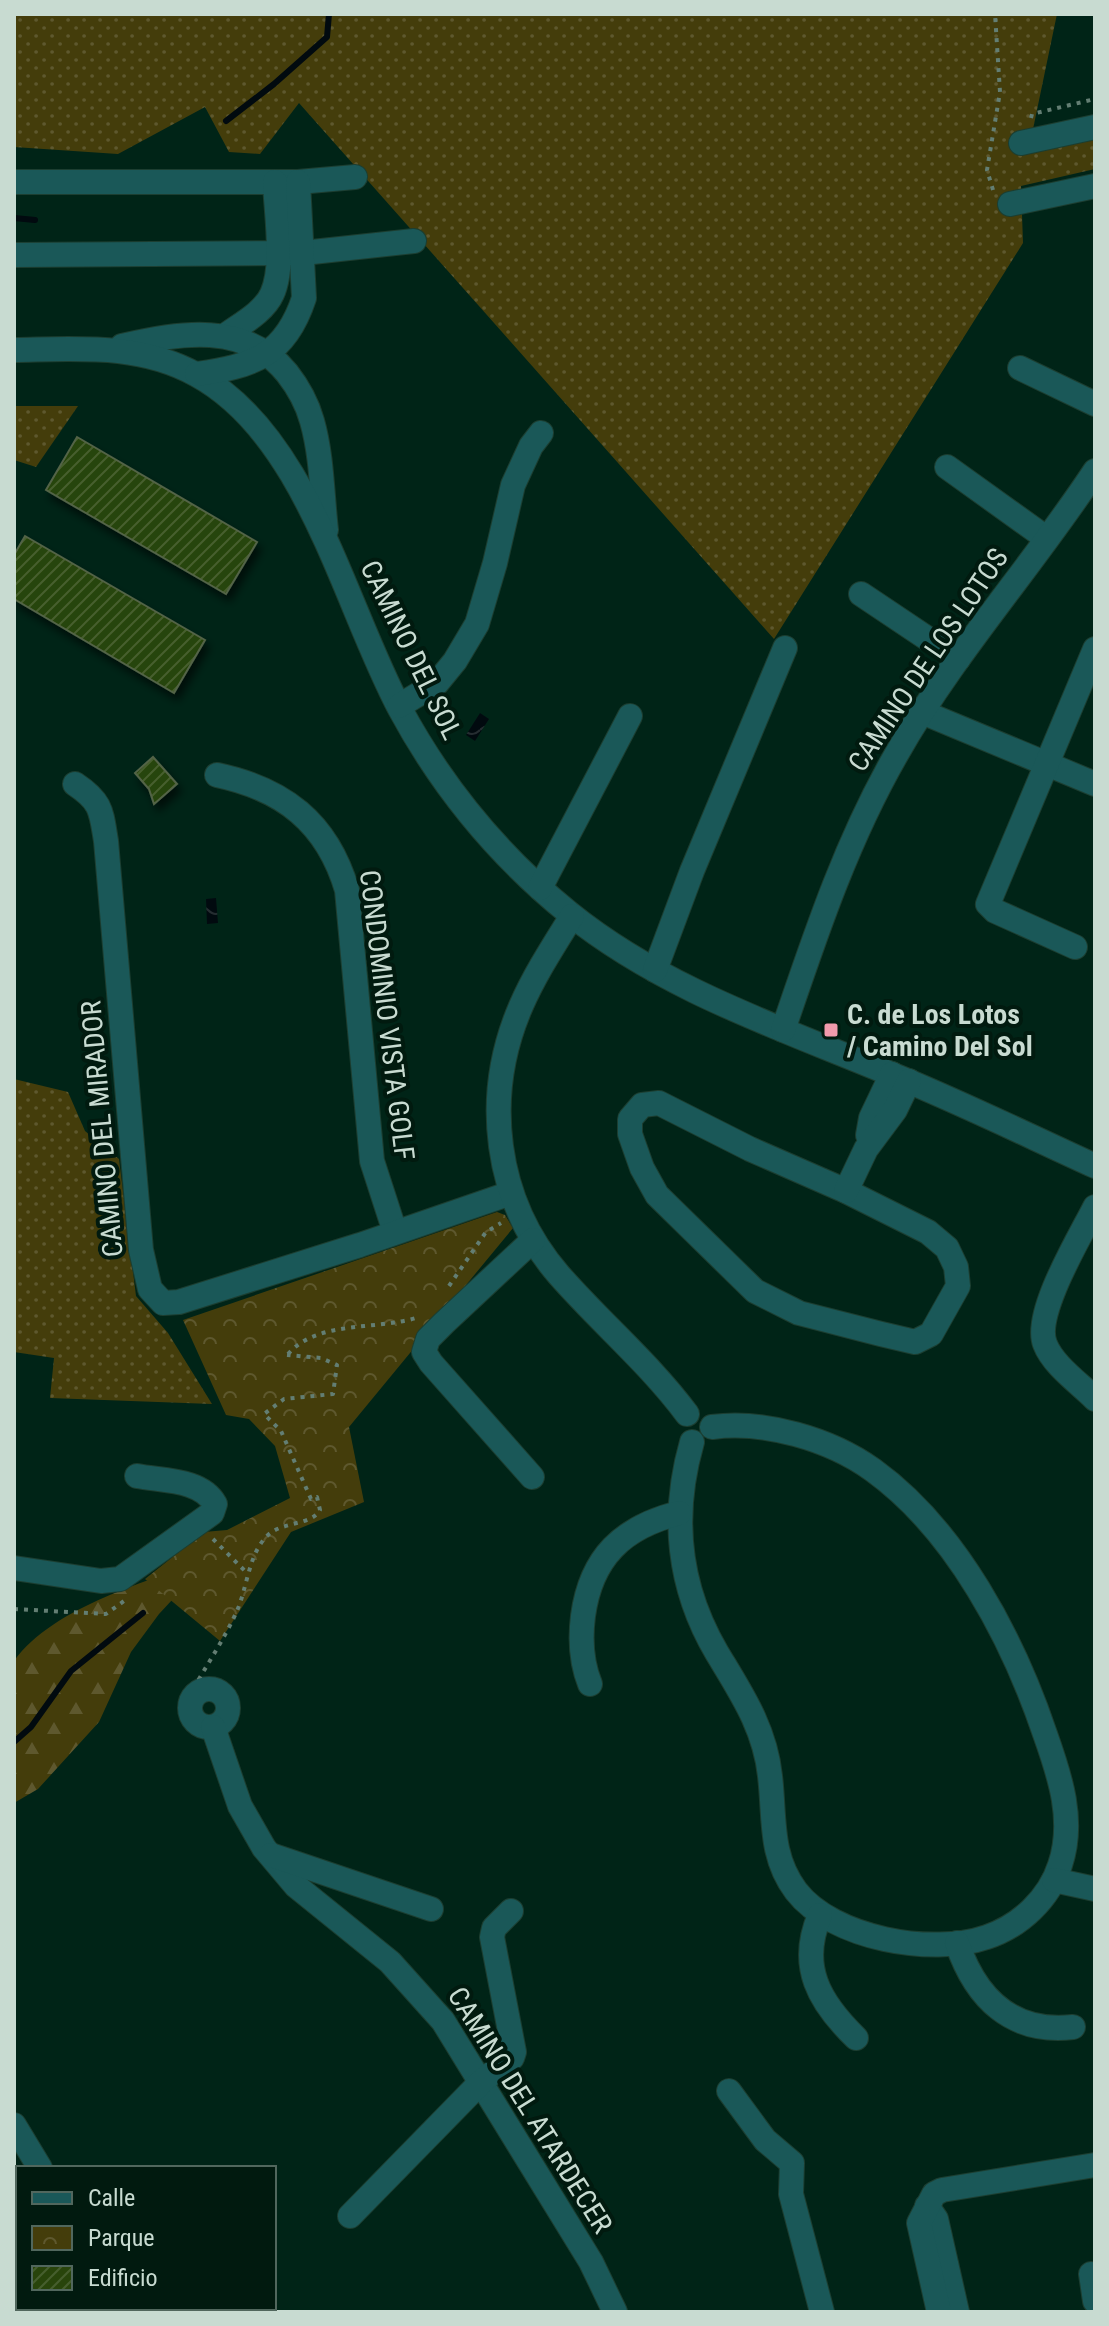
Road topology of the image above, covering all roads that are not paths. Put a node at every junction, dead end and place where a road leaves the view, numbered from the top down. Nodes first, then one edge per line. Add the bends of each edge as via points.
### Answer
1 (1095, 127) edge
2 (1021, 143) dead end
3 (355, 177) dead end
4 (14, 182) edge
5 (287, 182) junction
6 (1095, 186) edge
7 (1010, 204) road end
8 (414, 241) dead end
9 (303, 253) junction
10 (278, 254) junction
11 (14, 255) edge
12 (226, 335) junction
13 (109, 349) junction
14 (14, 350) edge
15 (268, 354) junction
16 (1020, 368) dead end
17 (197, 374) junction
18 (1095, 404) edge
19 (541, 433) dead end
20 (947, 467) dead end
21 (1092, 482) edge
22 (1046, 538) junction
23 (328, 545) junction
24 (861, 594) dead end
25 (785, 648) dead end
26 (1095, 649) edge
27 (958, 659) junction
28 (399, 706) junction
29 (922, 712) junction
30 (630, 716) dead end
31 (1048, 765) junction
32 (217, 775) dead end
33 (75, 784) dead end
34 (1095, 784) edge
35 (540, 888) junction
36 (572, 916) junction
37 (1075, 947) dead end
38 (655, 970) junction
39 (783, 1030) junction
40 (900, 1078) junction
41 (1095, 1166) edge
42 (846, 1191) junction
43 (513, 1199) junction
44 (1095, 1207) edge
45 (395, 1232) junction
46 (533, 1240) junction
47 (1095, 1399) edge
48 (702, 1434) junction
49 (137, 1476) dead end
50 (532, 1477) dead end
51 (679, 1513) junction
52 (14, 1568) edge
53 (590, 1684) dead end
54 (203, 1689) road end
55 (269, 1854) junction
56 (1054, 1880) junction
57 (1095, 1889) edge
58 (431, 1909) dead end
59 (511, 1911) dead end
60 (820, 1915) junction
61 (957, 1943) junction
62 (1073, 2027) dead end
63 (856, 2038) dead end
64 (482, 2081) junction
65 (729, 2091) dead end
66 (14, 2125) edge
67 (1095, 2165) edge
68 (39, 2166) edge
69 (350, 2216) dead end
70 (939, 2270) junction
71 (1091, 2274) dead end
72 (1095, 2301) edge
73 (615, 2312) edge
74 (822, 2312) edge
75 (939, 2312) edge
76 (957, 2312) edge

1 - 2 street
3 - 5 street
4 - 5 street
5 - 9 street
5 - 10 street
6 - 7 street
8 - 9 street
9 - 10 street
9 - 15 street via 299,315
10 - 11 street
10 - 12 street via 272,296
12 - 13 street, CAMINO DEL SOL via 162,338
12 - 15 street, CAMINO DEL SOL
13 - 14 street, CAMINO DEL SOL
13 - 17 street, CAMINO DEL SOL via 154,357
15 - 17 street via 239,368
15 - 23 street, CAMINO DEL SOL via 295,383 312,419
16 - 18 street
17 - 23 street, CAMINO DEL SOL via 239,404 272,442
19 - 28 street via 513,485 477,624 437,683
20 - 22 street
21 - 22 street, CAMINO DE LOS LOTOS
22 - 27 street, CAMINO DE LOS LOTOS
23 - 28 street, CAMINO DEL SOL
24 - 27 street
25 - 38 street
26 - 31 street
27 - 29 street, CAMINO DE LOS LOTOS
28 - 35 street, CAMINO DEL SOL via 454,793
29 - 31 street
29 - 39 street, CAMINO DE LOS LOTOS via 874,794 842,863
30 - 35 street
31 - 34 street
31 - 37 street via 988,904
32 - 45 street, CONDOMINIO VISTA GOLF via 250,782 281,798 309,820 339,864 347,890 372,1161
33 - 45 street, CAMINO DEL MIRADOR via 97,803 106,841 141,1250 150,1289 163,1303 179,1302
35 - 36 street, CAMINO DEL SOL
36 - 38 street, CAMINO DEL SOL
36 - 43 street via 522,1006 504,1061 500,1135
38 - 39 street, CAMINO DEL SOL
39 - 40 street, CAMINO DEL SOL
40 - 41 street, CAMINO DEL SOL
40 - 42 street via 895,1110 866,1149
42 - 42 street via 928,1232 947,1248 958,1286 931,1334 915,1342 881,1334 799,1313 755,1291 657,1195 642,1168 630,1119 642,1105 659,1103
43 - 45 street, CAMINO DEL MIRADOR
43 - 46 street
44 - 47 street via 1047,1304 1042,1327 1045,1345 1056,1360
46 - 48 street via 558,1273 653,1370 687,1414 681,1424 687,1439
46 - 50 street via 428,1339 424,1352
48 - 51 street via 686,1464
48 - 56 street via 735,1425 820,1443 886,1480 942,1539 1012,1650 1056,1763 1066,1825
49 - 52 street via 201,1488 215,1504 212,1513 120,1579
51 - 53 street via 621,1539 594,1573 581,1629
51 - 60 street via 683,1567 698,1615 751,1709 763,1741 780,1863 796,1891
54 - 55 street, CAMINO DEL ATARDECER via 190,1702 190,1714 197,1723 213,1727 240,1806
55 - 58 street
55 - 64 street, CAMINO DEL ATARDECER via 306,1894 409,1981
56 - 57 street
56 - 61 street via 1014,1924 985,1938
59 - 64 street via 492,1937 514,2052
60 - 61 street via 879,1937
60 - 63 street via 811,1945 813,1977 829,2009
61 - 62 street via 979,1989 1006,2014 1045,2028
64 - 69 street
64 - 73 street, CAMINO DEL ATARDECER via 591,2262
65 - 74 street via 765,2140 792,2163 791,2194
66 - 68 street
67 - 70 street via 934,2194 919,2223
70 - 75 street
70 - 76 street
71 - 72 street

